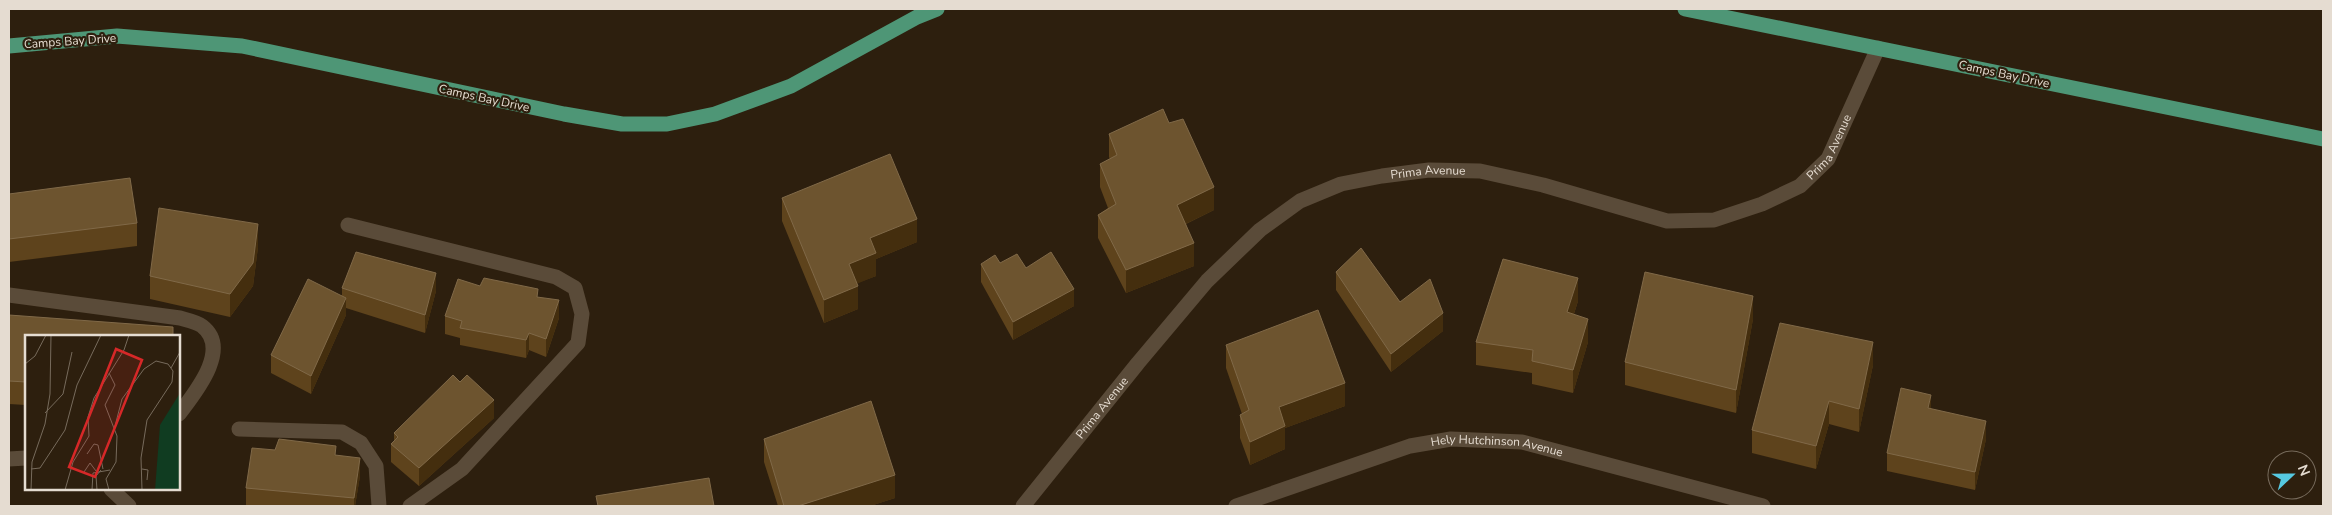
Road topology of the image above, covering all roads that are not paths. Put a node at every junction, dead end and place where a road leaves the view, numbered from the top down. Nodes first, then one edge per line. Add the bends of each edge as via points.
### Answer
1 (937, 9) edge
2 (1685, 9) edge
3 (9, 46) edge
4 (1878, 48) junction
5 (2323, 139) edge
6 (348, 225) dead end
7 (9, 294) edge
8 (180, 413) edge
9 (239, 429) dead end
10 (25, 458) edge
11 (9, 459) edge
12 (114, 490) edge
13 (129, 506) edge
14 (379, 506) edge
15 (410, 506) edge
16 (1023, 506) edge
17 (1236, 506) edge
18 (1763, 506) edge

1 - 3 main road, Camps Bay Drive via 791,86 715,114 667,124 622,124 564,114 242,46 117,36
2 - 4 main road, Camps Bay Drive
4 - 5 main road, Camps Bay Drive
4 - 16 street, Prima Avenue via 1828,159 1800,186 1762,204 1714,220 1667,221 1543,185 1480,171 1428,170 1382,176 1341,184 1300,201 1260,230 1207,281
6 - 15 street via 556,277 575,288 582,314 578,342 462,469
7 - 8 street via 180,318 200,324 208,332 213,346 212,364
9 - 14 street via 342,432 361,444 376,466
10 - 11 street
12 - 13 street
17 - 18 street, Hely Hutchinson Avenue via 1410,446 1451,439 1522,442

